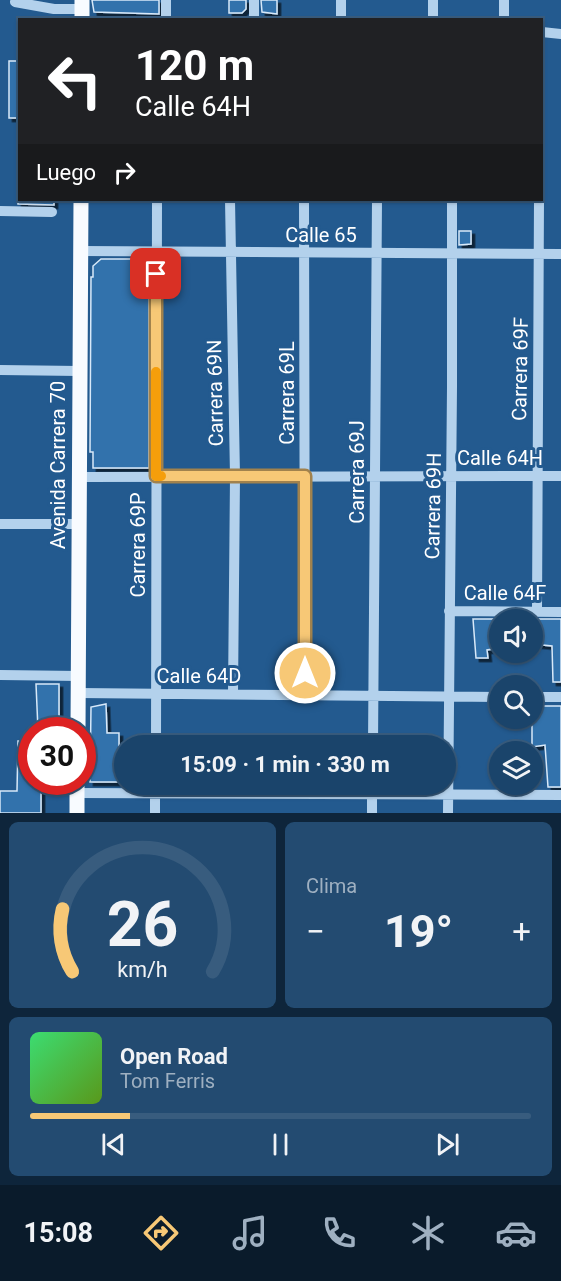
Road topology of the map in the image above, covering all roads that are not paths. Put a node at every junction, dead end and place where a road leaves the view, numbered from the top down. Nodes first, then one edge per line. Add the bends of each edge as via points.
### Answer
1 (166, 0) edge
2 (254, 0) edge
3 (341, 0) edge
4 (433, 0) edge
5 (504, 0) edge
6 (15, 2) dead end
7 (82, 10) edge
8 (166, 18) edge
9 (254, 18) edge
10 (341, 18) edge
11 (433, 18) edge
12 (504, 18) edge
13 (543, 32) edge
14 (561, 34) edge
15 (81, 201) edge
16 (157, 201) edge
17 (230, 201) edge
18 (304, 201) edge
19 (376, 201) edge
20 (452, 201) edge
21 (538, 201) edge
22 (0, 211) edge
23 (52, 212) dead end
24 (81, 251) junction
25 (156, 252) junction
26 (231, 252) junction
27 (304, 253) junction
28 (376, 253) junction
29 (452, 253) junction
30 (539, 254) junction
31 (561, 254) edge
32 (0, 370) edge
33 (79, 371) junction
34 (156, 476) junction
35 (235, 476) junction
36 (305, 476) junction
37 (375, 476) junction
38 (451, 476) junction
39 (537, 476) junction
40 (561, 476) edge
41 (78, 477) junction
42 (0, 524) edge
43 (78, 524) junction
44 (537, 609) edge
45 (449, 611) junction
46 (489, 611) edge
47 (543, 612) edge
48 (561, 612) edge
49 (0, 675) edge
50 (79, 676) junction
51 (79, 693) junction
52 (156, 693) junction
53 (233, 694) junction
54 (305, 695) junction
55 (373, 696) junction
56 (448, 696) junction
57 (489, 697) edge
58 (543, 697) edge
59 (561, 697) edge
60 (78, 717) edge
61 (156, 735) edge
62 (373, 735) edge
63 (448, 735) edge
64 (96, 787) edge
65 (114, 788) edge
66 (456, 794) edge
67 (77, 795) edge
68 (155, 795) edge
69 (372, 795) edge
70 (448, 795) edge
71 (561, 795) edge
72 (77, 813) edge
73 (155, 813) edge
74 (372, 813) edge
75 (447, 813) edge

1 - 8 street
2 - 9 street
3 - 10 street
4 - 11 street
5 - 12 street
6 - 7 street
13 - 14 street
15 - 24 main road, Avenida Carrera 70
16 - 25 street, Carrera 69P
17 - 26 street, Carrera 69N
18 - 27 street, Carrera 69L
19 - 28 street, Carrera 69J
20 - 29 street, Carrera 69H
21 - 30 street, Carrera 69F
22 - 23 street
24 - 25 street, Calle 65
24 - 33 main road, Avenida Carrera 70
25 - 26 street, Calle 65
25 - 34 street, Carrera 69P
26 - 27 street, Calle 65
26 - 35 street, Carrera 69N
27 - 28 street, Calle 65
27 - 36 street, Carrera 69L
28 - 29 street, Calle 65
28 - 37 street, Carrera 69J
29 - 30 street, Calle 65
29 - 38 street, Carrera 69H
30 - 31 street, Calle 65
30 - 39 street, Carrera 69F
32 - 33 street
33 - 41 main road, Avenida Carrera 70
34 - 35 street, Calle 64H
34 - 41 street, Calle 64H
34 - 52 street, Carrera 69P
35 - 36 street, Calle 64H
35 - 53 street, Carrera 69N
36 - 37 street, Calle 64H
36 - 54 street, Carrera 69L
37 - 38 street, Calle 64H
37 - 55 street, Carrera 69J
38 - 39 street, Calle 64H
38 - 45 street, Carrera 69H
39 - 40 street, Calle 64H
39 - 44 street, Carrera 69F
41 - 43 main road, Avenida Carrera 70
42 - 43 street
43 - 50 main road, Avenida Carrera 70
45 - 46 street, Calle 64F
45 - 56 street, Carrera 69H
47 - 48 street, Calle 64F
49 - 50 street
50 - 51 main road, Avenida Carrera 70
51 - 52 street, Calle 64D
51 - 60 main road, Avenida Carrera 70
52 - 53 street, Calle 64D
52 - 61 street, Carrera 69P
53 - 54 street, Calle 64D
54 - 55 street, Calle 64D
55 - 56 street, Calle 64D
55 - 62 street, Carrera 69J
56 - 57 street, Calle 64D
56 - 63 street, Carrera 69H
58 - 59 street
64 - 65 street
66 - 71 street
67 - 72 main road
68 - 73 street
69 - 74 street
70 - 75 street, Carrera 69H

